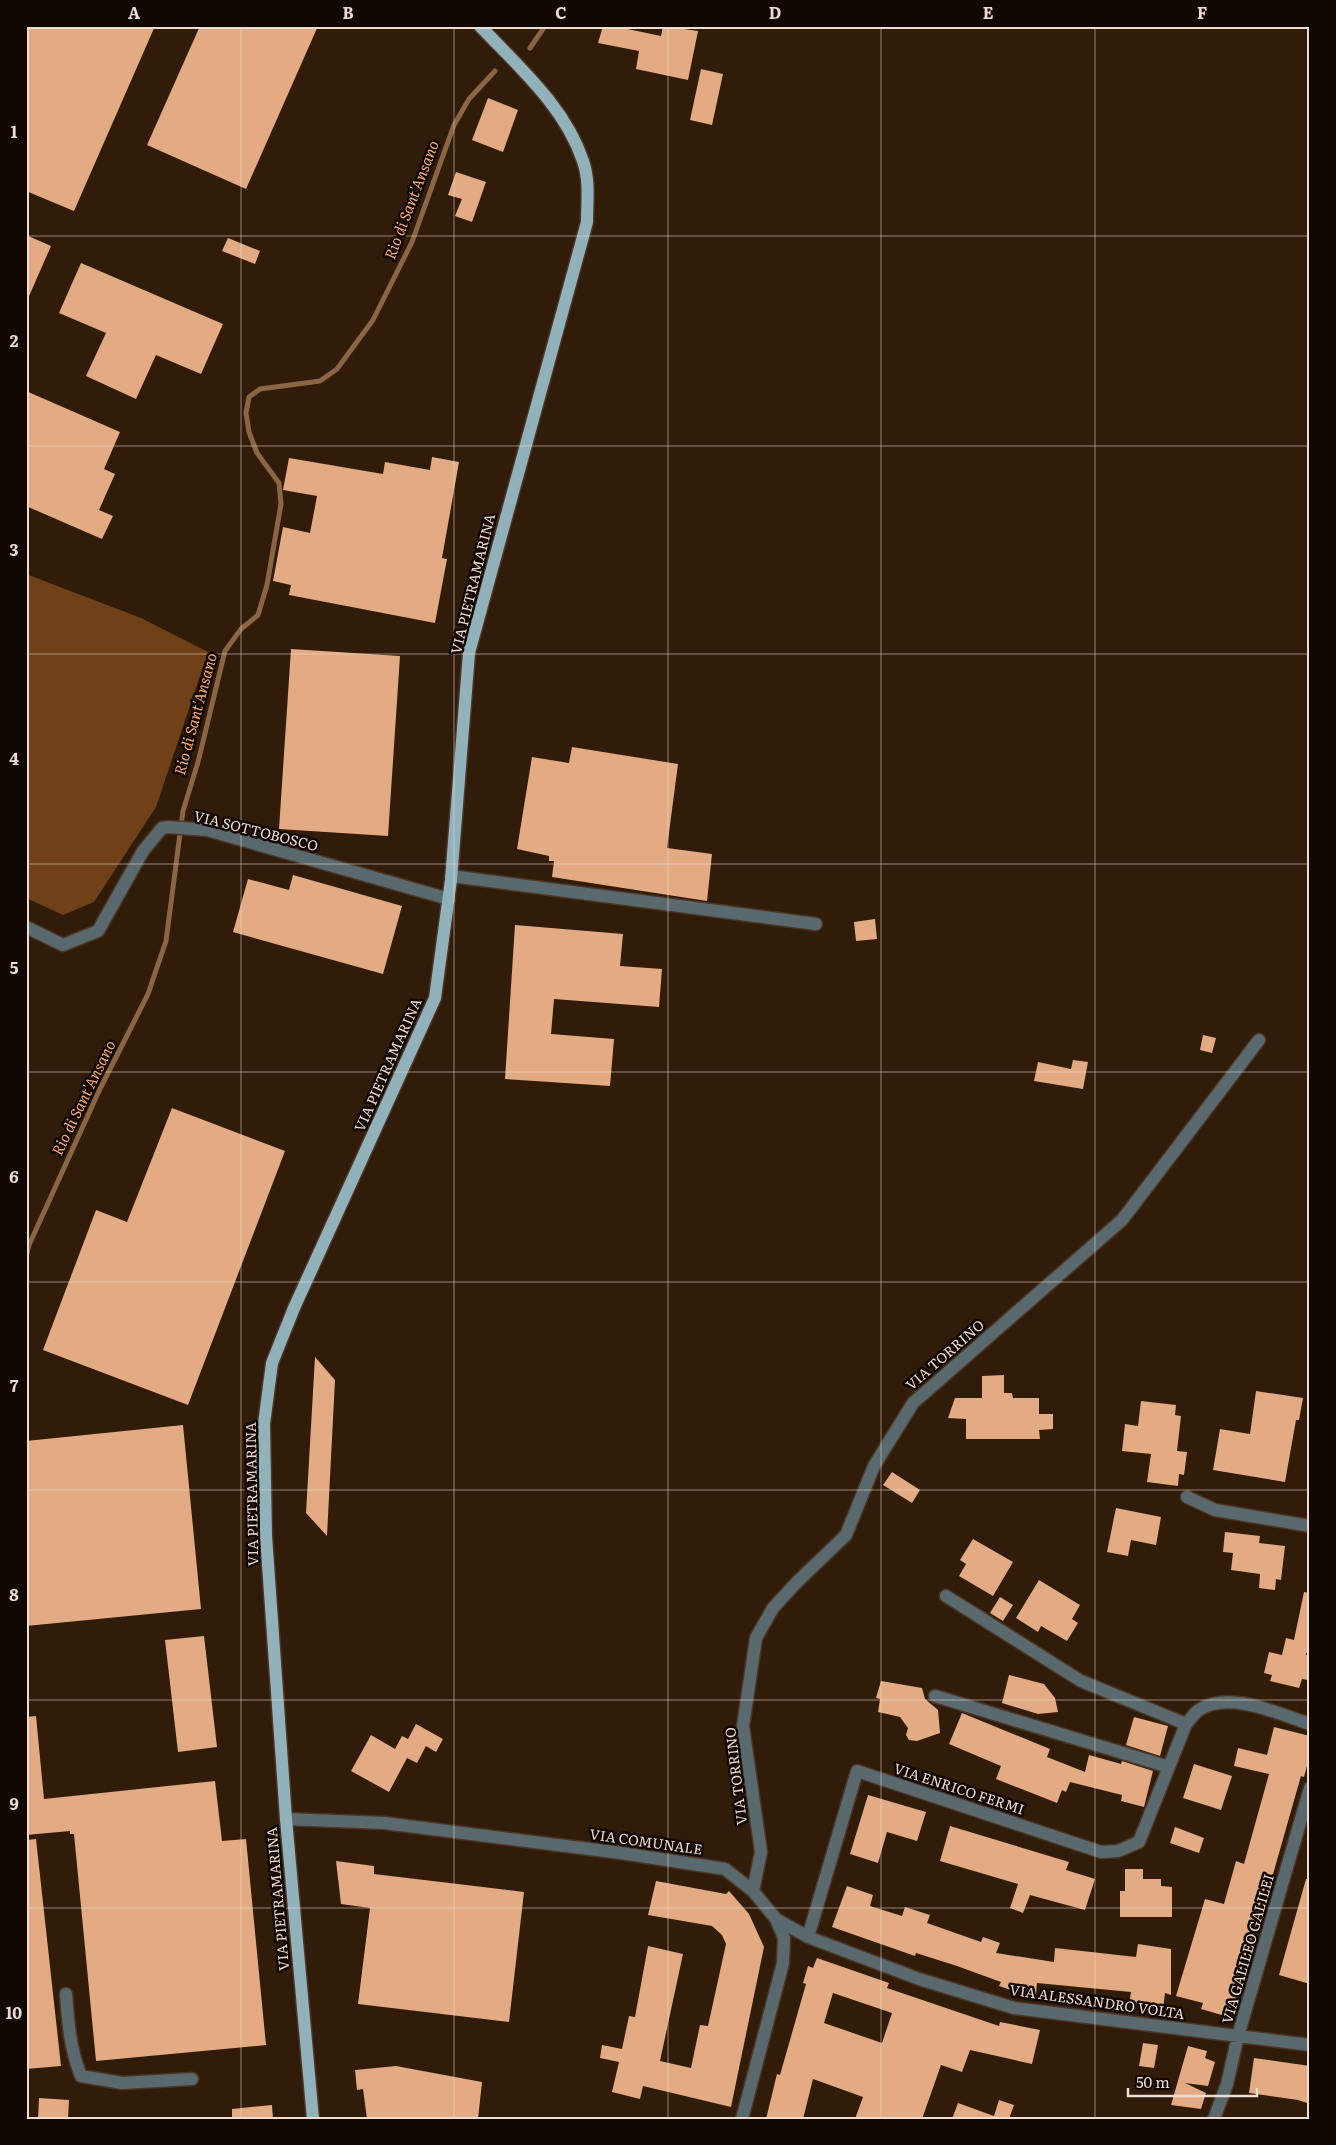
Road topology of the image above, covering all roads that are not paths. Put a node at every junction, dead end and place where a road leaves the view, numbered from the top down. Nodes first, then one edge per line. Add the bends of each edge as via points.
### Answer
1 (480, 26) edge
2 (451, 876) junction
3 (449, 898) junction
4 (816, 924) dead end
5 (26, 927) edge
6 (1259, 1040) dead end
7 (1187, 1497) dead end
8 (1310, 1526) edge
9 (946, 1596) dead end
10 (935, 1696) dead end
11 (1186, 1724) junction
12 (1310, 1724) edge
13 (1169, 1767) junction
14 (1310, 1788) edge
15 (286, 1820) junction
16 (753, 1891) junction
17 (776, 1919) junction
18 (808, 1937) junction
19 (66, 1994) dead end
20 (1238, 2036) junction
21 (1310, 2045) edge
22 (192, 2079) dead end
23 (313, 2119) edge
24 (742, 2119) edge
25 (1214, 2119) edge

1 - 2 main road, VIA PIETRAMARINA via 563,117 584,162 588,188 587,222 469,653
2 - 3 main road, VIA PIETRAMARINA
2 - 4 street
3 - 5 street, VIA SOTTOBOSCO via 196,828 168,827 162,828 143,851 98,931 63,945
3 - 15 main road, VIA PIETRAMARINA via 435,998 272,1363 264,1424 266,1536
6 - 16 street, VIA TORRINO via 1122,1220 913,1403 874,1466 846,1535 773,1608 756,1638 743,1726 760,1852
7 - 8 street via 1215,1510
9 - 11 street via 1081,1681
10 - 13 street
11 - 12 street, VIA ENRICO FERMI via 1198,1710 1219,1702 1253,1705
11 - 13 street, VIA ENRICO FERMI
13 - 18 street, VIA ENRICO FERMI via 1139,1842 1118,1851 1101,1852 857,1771
14 - 20 street, VIA GALILEO GALILEI
15 - 16 street, VIA COMUNALE via 384,1824 621,1853 725,1869
15 - 23 main road, VIA PIETRAMARINA
16 - 17 street, VIA COMUNALE
17 - 18 street, VIA ALESSANDRO VOLTA
17 - 24 street, VIA COMUNALE via 784,1938 783,1963
18 - 20 street, VIA ALESSANDRO VOLTA via 919,1979 1014,2008
19 - 22 street via 74,2058 81,2076 122,2083
20 - 21 street, VIA ALESSANDRO VOLTA
20 - 25 street, VIA GALILEO GALILEI via 1227,2084

